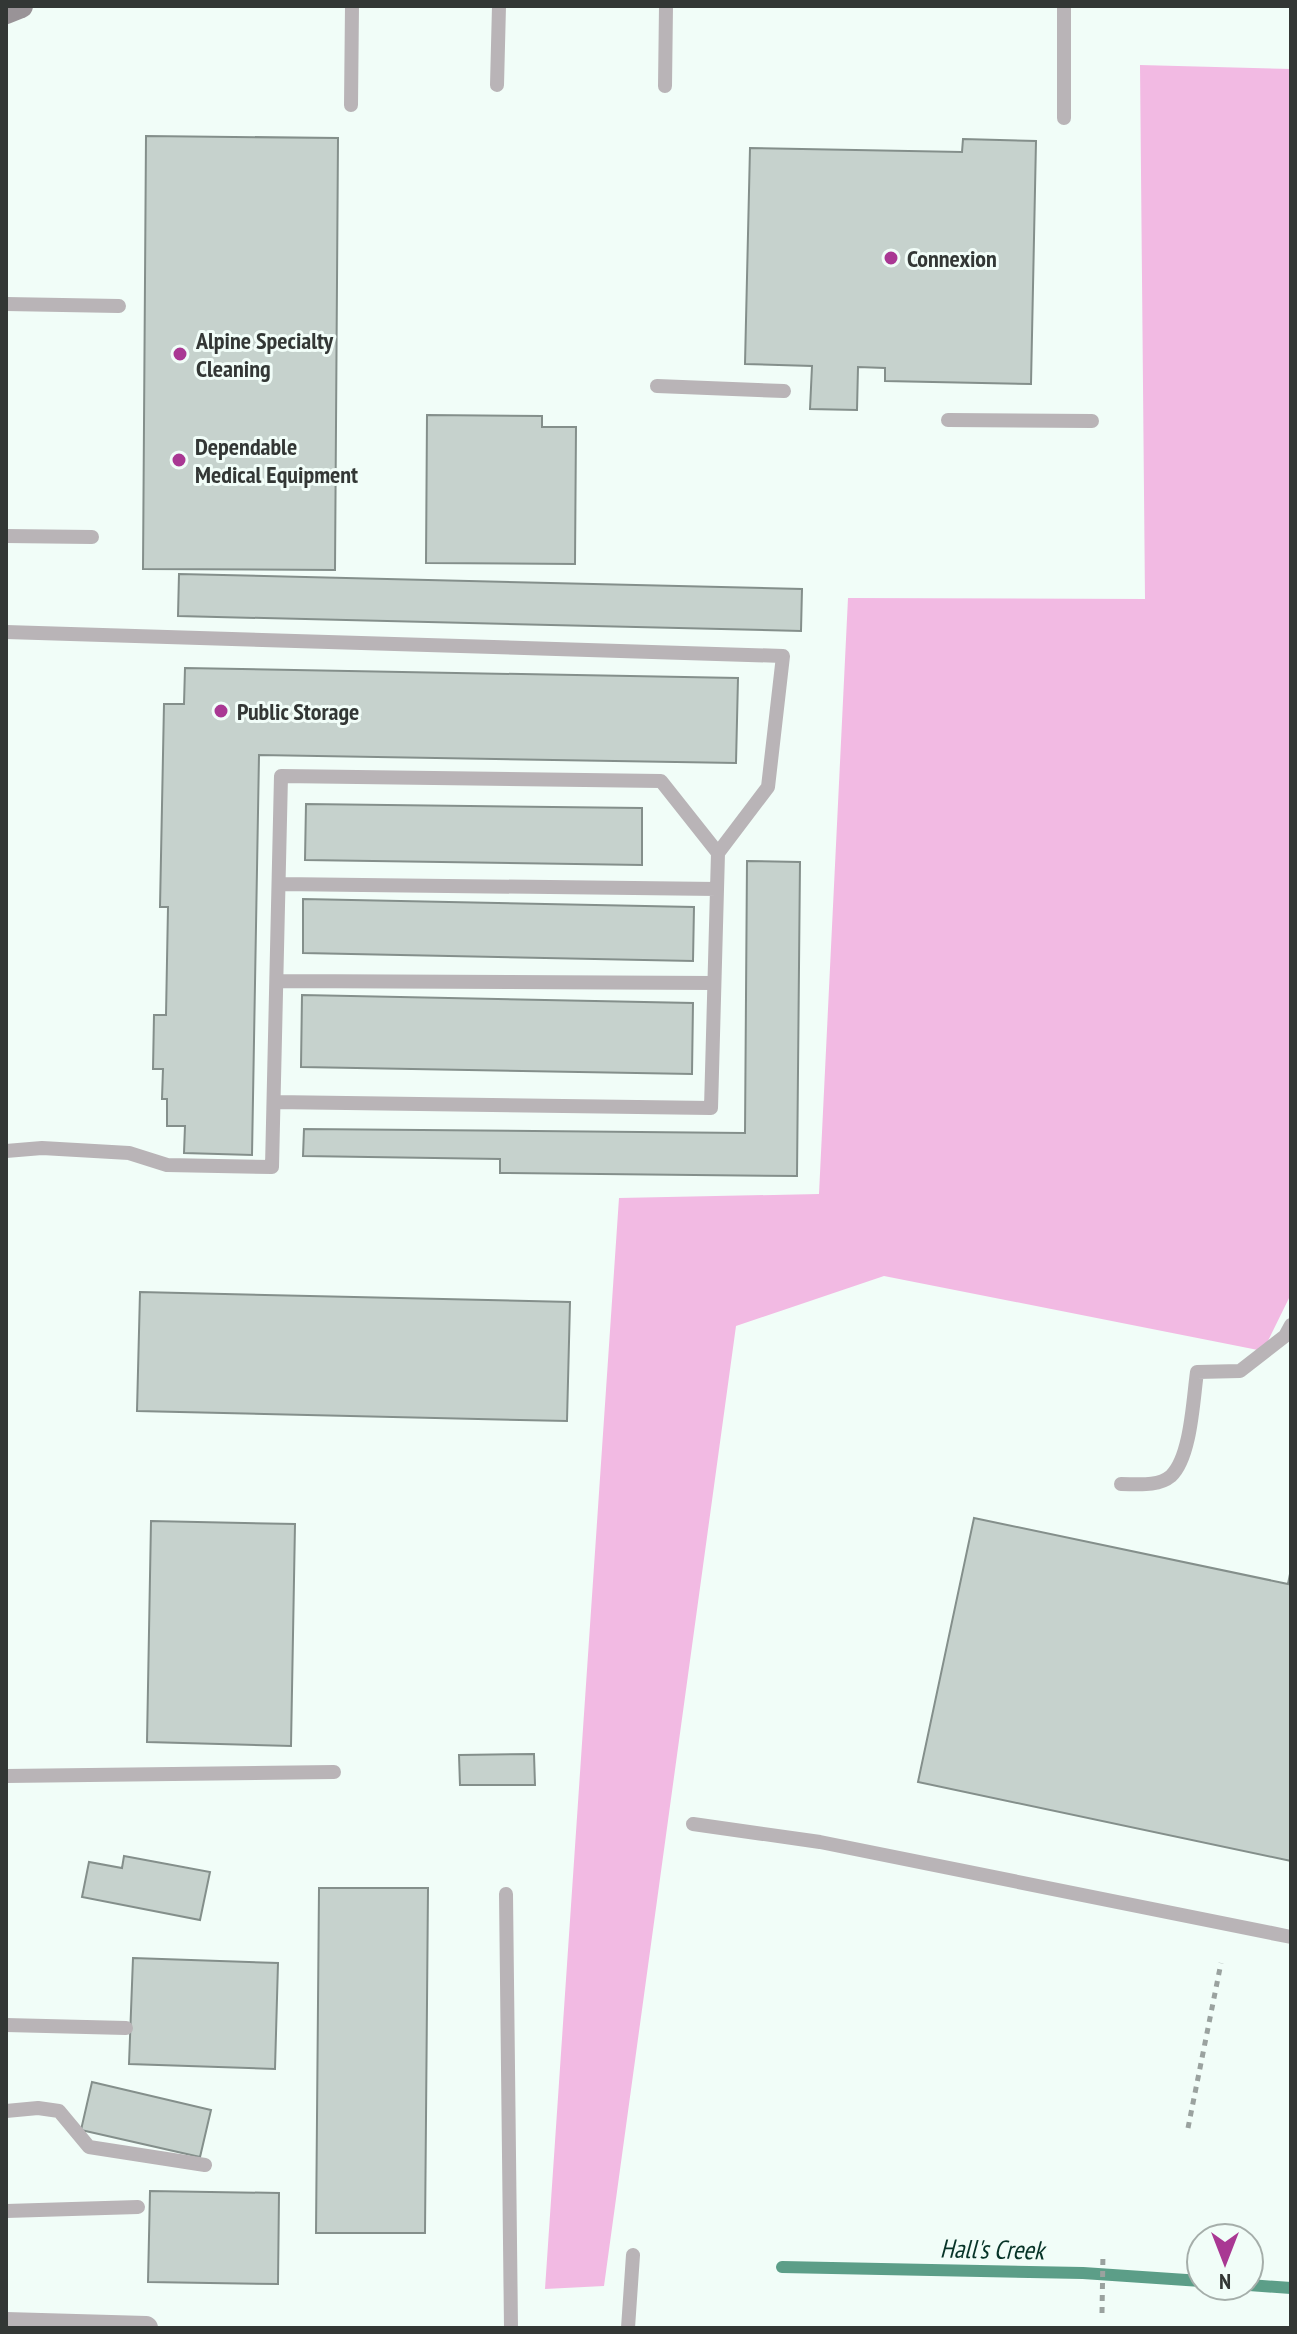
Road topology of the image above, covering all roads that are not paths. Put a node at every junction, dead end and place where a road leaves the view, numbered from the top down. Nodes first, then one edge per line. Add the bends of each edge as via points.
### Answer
1 (21, 6) edge
2 (352, 6) edge
3 (499, 6) edge
4 (666, 6) edge
5 (1064, 6) edge
6 (6, 12) edge
7 (497, 85) dead end
8 (665, 86) dead end
9 (351, 105) dead end
10 (1064, 118) dead end
11 (6, 304) edge
12 (119, 306) dead end
13 (657, 386) dead end
14 (784, 391) dead end
15 (948, 420) dead end
16 (1092, 421) dead end
17 (6, 536) edge
18 (92, 537) dead end
19 (6, 632) edge
20 (718, 853) junction
21 (279, 884) junction
22 (717, 889) junction
23 (277, 981) junction
24 (714, 983) junction
25 (274, 1102) junction
26 (6, 1151) edge
27 (1291, 1325) edge
28 (1121, 1484) dead end
29 (334, 1772) dead end
30 (6, 1776) edge
31 (693, 1824) dead end
32 (506, 1894) dead end
33 (1291, 1937) edge
34 (6, 2025) edge
35 (126, 2028) dead end
36 (6, 2111) edge
37 (205, 2165) dead end
38 (138, 2207) dead end
39 (6, 2211) edge
40 (633, 2255) dead end
41 (6, 2324) edge
42 (146, 2328) edge
43 (511, 2328) edge
44 (628, 2328) edge

1 - 6 main road
2 - 9 lane
3 - 7 lane
4 - 8 lane
5 - 10 lane
11 - 12 lane
13 - 14 lane
15 - 16 lane
17 - 18 lane
19 - 20 lane via 783,656 768,787
20 - 21 lane via 661,781 281,776
20 - 22 lane
21 - 22 lane
21 - 23 lane
22 - 24 lane
23 - 24 lane
23 - 25 lane
24 - 25 lane via 711,1108
25 - 26 lane via 272,1167 167,1165 129,1153
27 - 28 lane via 1285,1336 1240,1371 1197,1372 1184,1458 1169,1477 1147,1485
29 - 30 lane
31 - 33 lane via 820,1842
32 - 43 lane
34 - 35 lane
36 - 37 lane via 59,2111 89,2147
38 - 39 lane
40 - 44 lane
41 - 42 street

